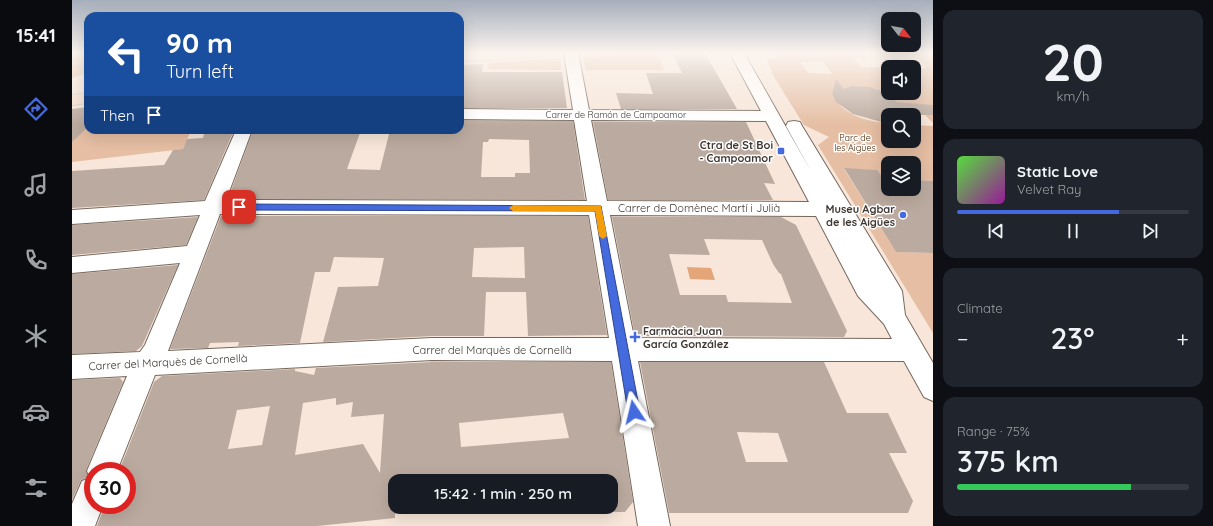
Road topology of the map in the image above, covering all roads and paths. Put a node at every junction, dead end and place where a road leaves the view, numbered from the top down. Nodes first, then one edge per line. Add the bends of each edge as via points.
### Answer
1 (575, 78) edge
2 (750, 78) edge
3 (765, 78) edge
4 (84, 98) edge
5 (72, 100) edge
6 (464, 114) edge
7 (582, 115) junction
8 (771, 116) junction
9 (242, 134) edge
10 (213, 207) junction
11 (598, 208) junction
12 (822, 209) junction
13 (72, 217) edge
14 (194, 253) junction
15 (72, 264) edge
16 (893, 317) junction
17 (623, 349) junction
18 (912, 350) junction
19 (148, 362) junction
20 (72, 366) edge
21 (933, 388) edge
22 (106, 462) edge
23 (85, 514) edge
24 (80, 526) edge
25 (654, 526) edge

1 - 7 street
2 - 8 street
3 - 16 street via 890,291
4 - 5 main road
6 - 7 street, Carrer de Ramón de Campoamor
7 - 8 street, Carrer de Ramón de Campoamor
7 - 11 street
8 - 12 street
9 - 10 street
10 - 11 street, Carrer de Domènec Martí i Julià
10 - 13 street, Carrer de Domènec Martí i Julià
10 - 14 street
11 - 12 street, Carrer de Domènec Martí i Julià
11 - 17 street
12 - 16 street via 866,289
14 - 15 street
14 - 19 street via 155,351
16 - 18 street
17 - 18 street, Carrer del Marquès de Cornellà
17 - 19 street, Carrer del Marquès de Cornellà via 432,349
17 - 25 street
18 - 21 street
19 - 20 street, Carrer del Marquès de Cornellà
19 - 22 street
23 - 24 street

